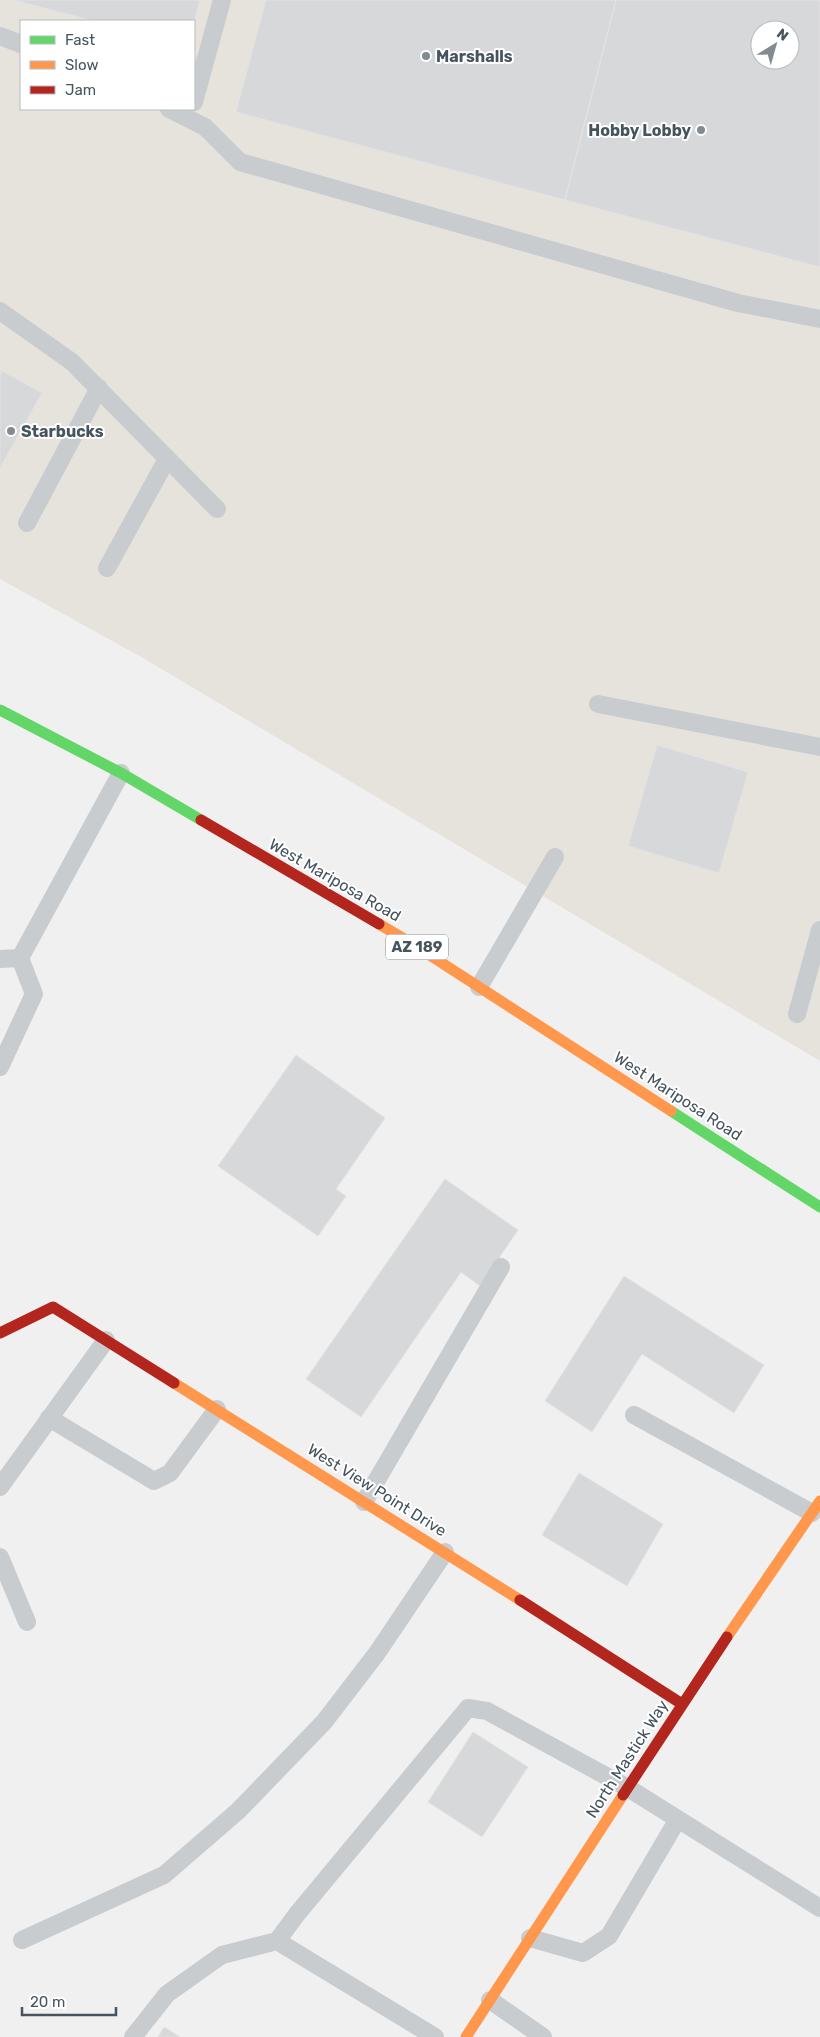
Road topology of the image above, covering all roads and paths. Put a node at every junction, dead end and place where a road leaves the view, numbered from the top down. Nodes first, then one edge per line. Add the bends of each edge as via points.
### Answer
1 (222, 0) edge
2 (0, 36) edge
3 (20, 44) edge
4 (195, 99) edge
5 (192, 110) edge
6 (0, 310) edge
7 (820, 319) edge
8 (99, 388) junction
9 (167, 458) junction
10 (217, 509) dead end
11 (27, 523) dead end
12 (107, 568) dead end
13 (598, 704) dead end
14 (0, 710) edge
15 (820, 747) edge
16 (122, 773) junction
17 (555, 857) dead end
18 (820, 930) edge
19 (0, 958) edge
20 (20, 958) junction
21 (479, 987) junction
22 (797, 1014) dead end
23 (0, 1067) edge
24 (820, 1207) edge
25 (501, 1267) dead end
26 (0, 1333) edge
27 (106, 1340) junction
28 (217, 1409) junction
29 (634, 1415) dead end
30 (49, 1418) junction
31 (0, 1487) edge
32 (364, 1502) junction
33 (816, 1507) edge
34 (445, 1552) junction
35 (0, 1557) edge
36 (26, 1622) dead end
37 (682, 1704) junction
38 (628, 1788) junction
39 (678, 1819) junction
40 (820, 1908) edge
41 (530, 1938) junction
42 (22, 1940) dead end
43 (277, 1941) junction
44 (490, 2000) junction
45 (133, 2037) edge
46 (435, 2037) edge
47 (466, 2037) edge
48 (543, 2037) edge

1 - 4 lane
2 - 3 lane
5 - 7 lane via 240,162 738,303
6 - 8 lane via 72,362
8 - 9 lane
8 - 11 lane
9 - 10 lane
9 - 12 lane
13 - 15 lane
14 - 16 street, West Mariposa Road / AZ 189
16 - 20 lane
16 - 21 street, West Mariposa Road / AZ 189 via 411,943
17 - 21 lane
18 - 22 lane
19 - 20 lane
20 - 23 lane via 34,994
21 - 24 street, West Mariposa Road / AZ 189
25 - 32 lane
26 - 27 street, West View Point Drive via 53,1306
27 - 28 street, West View Point Drive
27 - 30 lane
28 - 30 lane via 170,1473 154,1481
28 - 32 street, West View Point Drive
29 - 33 lane
30 - 31 lane
32 - 34 street, West View Point Drive
33 - 37 street, North Mastick Way
34 - 37 street, West View Point Drive
34 - 42 lane via 377,1653 324,1722 238,1810 164,1875
35 - 36 lane
37 - 38 street, North Mastick Way
38 - 39 lane
38 - 41 street, North Mastick Way
38 - 43 lane via 487,1711 468,1708
39 - 40 lane
39 - 41 lane via 609,1936 583,1953
41 - 44 street, North Mastick Way
43 - 45 lane via 222,1955 167,1994
43 - 46 lane
44 - 47 street, North Mastick Way
44 - 48 lane

